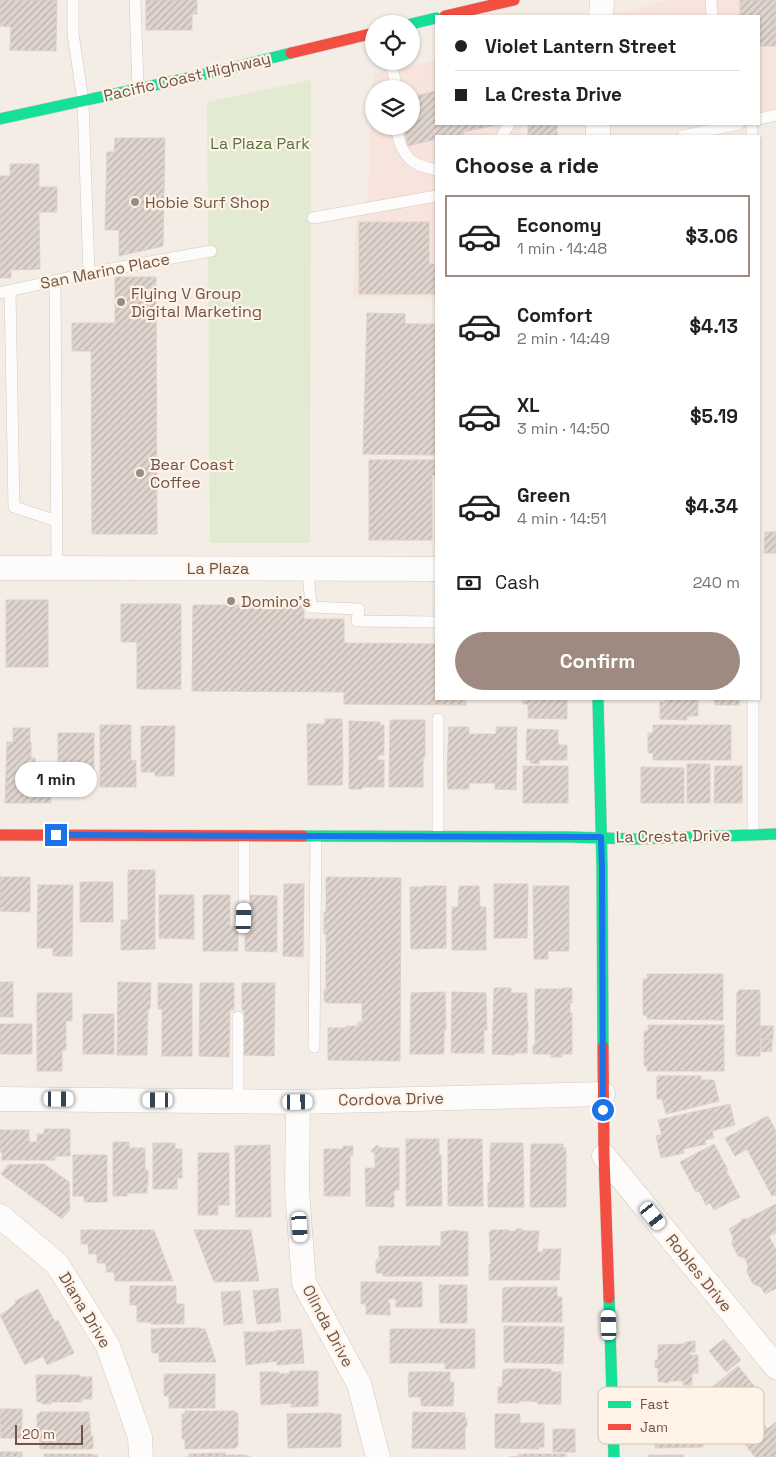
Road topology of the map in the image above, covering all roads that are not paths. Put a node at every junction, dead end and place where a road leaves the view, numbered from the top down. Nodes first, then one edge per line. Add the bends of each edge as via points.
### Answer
1 (73, 0) edge
2 (135, 0) edge
3 (514, 0) edge
4 (602, 0) edge
5 (711, 0) edge
6 (488, 11) edge
7 (454, 15) edge
8 (601, 15) edge
9 (712, 15) edge
10 (435, 18) edge
11 (420, 22) edge
12 (365, 35) edge
13 (138, 89) junction
14 (82, 101) junction
15 (776, 115) edge
16 (0, 119) edge
17 (760, 119) edge
18 (719, 126) edge
19 (398, 135) edge
20 (687, 135) edge
21 (435, 170) edge
22 (435, 196) edge
23 (313, 218) dead end
24 (211, 251) dead end
25 (89, 273) junction
26 (55, 281) junction
27 (5, 292) edge
28 (56, 520) junction
29 (0, 568) edge
30 (58, 568) junction
31 (308, 569) junction
32 (435, 569) edge
33 (435, 622) edge
34 (598, 700) edge
35 (753, 700) edge
36 (438, 719) dead end
37 (753, 834) junction
38 (776, 834) edge
39 (0, 835) edge
40 (244, 836) junction
41 (316, 836) junction
42 (438, 837) junction
43 (601, 837) junction
44 (244, 918) dead end
45 (238, 1017) dead end
46 (314, 1047) dead end
47 (603, 1094) junction
48 (0, 1099) edge
49 (238, 1101) junction
50 (298, 1102) junction
51 (604, 1156) junction
52 (0, 1216) edge
53 (776, 1367) edge
54 (612, 1387) edge
55 (614, 1444) edge
56 (141, 1457) edge
57 (378, 1457) edge
58 (614, 1457) edge

1 - 14 lane via 73,34
2 - 13 lane
3 - 6 main road
4 - 8 street
5 - 9 lane
6 - 7 main road
10 - 11 main road
12 - 13 main road, Pacific Coast Highway
13 - 14 main road, Pacific Coast Highway
14 - 16 main road, Pacific Coast Highway
14 - 25 lane
15 - 17 lane
18 - 20 lane
19 - 21 lane via 404,152 416,163
22 - 23 lane
24 - 25 lane, San Marino Place
25 - 26 lane, San Marino Place
26 - 27 lane, San Marino Place
26 - 28 lane
27 - 28 lane via 14,507
28 - 30 lane
29 - 30 street, La Plaza
30 - 31 street, La Plaza
31 - 32 street, La Plaza
31 - 33 lane via 311,607 359,609 358,621
34 - 43 main road
35 - 37 lane
36 - 42 lane
37 - 38 main road, La Cresta Drive
37 - 43 main road, La Cresta Drive
39 - 40 main road, La Cresta Drive
40 - 41 main road, La Cresta Drive
40 - 44 lane
41 - 42 main road, La Cresta Drive
41 - 46 lane
42 - 43 main road, La Cresta Drive
43 - 47 main road
45 - 49 lane
47 - 50 street, Cordova Drive
47 - 51 main road
48 - 49 street, Cordova Drive
49 - 50 street, Cordova Drive
50 - 57 street, Olinda Drive via 297,1190 304,1283 359,1384
51 - 53 street, Robles Drive
51 - 54 main road
52 - 56 street, Diana Drive via 57,1264 108,1346 140,1437
55 - 58 main road

